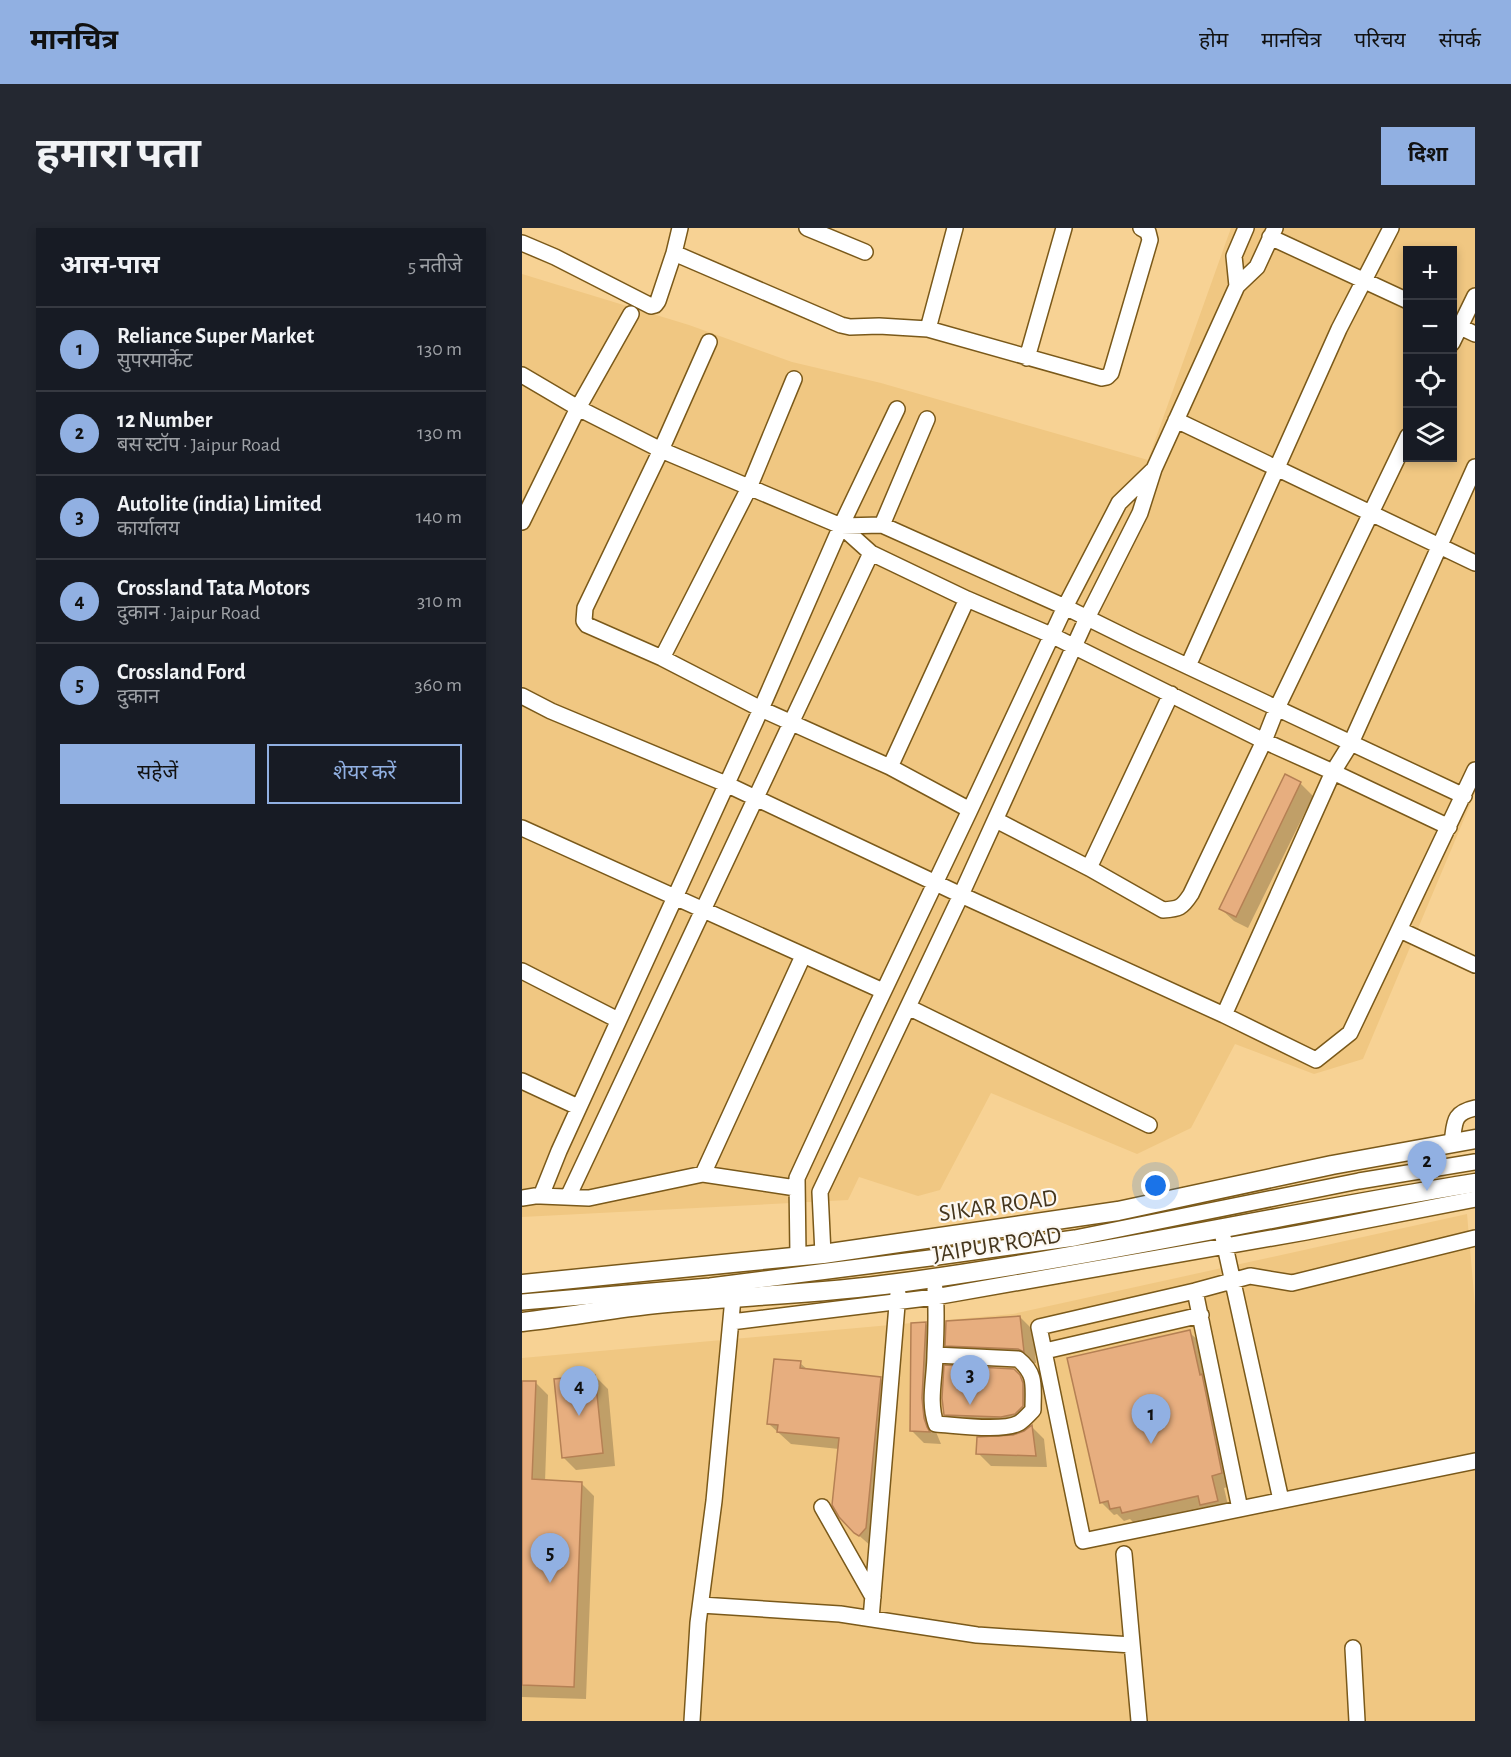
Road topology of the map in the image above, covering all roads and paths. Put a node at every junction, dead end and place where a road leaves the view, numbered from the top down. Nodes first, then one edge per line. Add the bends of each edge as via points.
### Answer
1 (680, 228) edge
2 (807, 228) edge
3 (955, 228) edge
4 (1064, 228) edge
5 (1141, 228) edge
6 (1246, 228) edge
7 (1391, 228) edge
8 (1272, 233) edge
9 (522, 243) edge
10 (865, 252) dead end
11 (674, 253) junction
12 (1364, 280) junction
13 (1237, 286) junction
14 (1475, 296) edge
15 (1403, 300) edge
16 (631, 314) dead end
17 (1457, 323) edge
18 (1457, 325) edge
19 (928, 329) junction
20 (1475, 334) edge
21 (710, 342) dead end
22 (1027, 358) junction
23 (522, 375) edge
24 (794, 379) dead end
25 (578, 408) junction
26 (897, 409) dead end
27 (927, 420) dead end
28 (1176, 420) junction
29 (1403, 444) edge
30 (661, 450) junction
31 (1475, 467) edge
32 (1277, 468) junction
33 (1154, 469) junction
34 (749, 488) junction
35 (1370, 513) junction
36 (522, 522) edge
37 (882, 525) junction
38 (841, 526) junction
39 (1439, 546) junction
40 (871, 553) junction
41 (1475, 563) edge
42 (967, 599) junction
43 (1065, 607) junction
44 (1088, 618) junction
45 (1052, 635) junction
46 (1074, 646) junction
47 (662, 658) junction
48 (1188, 666) junction
49 (1171, 694) junction
50 (522, 696) edge
51 (1277, 708) junction
52 (761, 709) junction
53 (791, 723) junction
54 (1264, 741) junction
55 (1351, 743) junction
56 (890, 767) junction
57 (1475, 770) edge
58 (1333, 772) junction
59 (726, 784) junction
60 (1464, 796) junction
61 (756, 798) junction
62 (970, 810) junction
63 (996, 820) junction
64 (1449, 827) junction
65 (522, 828) edge
66 (1089, 868) junction
67 (935, 883) junction
68 (961, 895) junction
69 (674, 896) junction
70 (704, 909) junction
71 (1400, 930) junction
72 (803, 956) junction
73 (1475, 965) edge
74 (522, 971) edge
75 (883, 991) junction
76 (908, 1007) junction
77 (1224, 1014) junction
78 (618, 1020) junction
79 (522, 1081) edge
80 (578, 1107) junction
81 (1475, 1108) edge
82 (1149, 1125) dead end
83 (1475, 1139) edge
84 (1452, 1143) junction
85 (1475, 1162) edge
86 (703, 1174) junction
87 (1475, 1183) edge
88 (796, 1188) junction
89 (541, 1195) junction
90 (568, 1197) junction
91 (522, 1198) edge
92 (1475, 1199) edge
93 (1223, 1237) junction
94 (1475, 1238) edge
95 (823, 1254) junction
96 (798, 1256) junction
97 (934, 1278) junction
98 (1233, 1279) junction
99 (899, 1283) junction
100 (522, 1284) edge
101 (1195, 1291) junction
102 (935, 1297) junction
103 (733, 1298) junction
104 (522, 1302) edge
105 (897, 1303) junction
106 (1201, 1315) junction
107 (522, 1322) edge
108 (731, 1322) junction
109 (1045, 1351) junction
110 (935, 1356) junction
111 (1475, 1461) edge
112 (1281, 1500) junction
113 (822, 1507) dead end
114 (1240, 1509) junction
115 (1124, 1554) dead end
116 (873, 1597) junction
117 (700, 1605) junction
118 (871, 1619) junction
119 (1132, 1645) junction
120 (1353, 1648) dead end
121 (692, 1721) edge
122 (1139, 1721) edge
123 (1357, 1721) edge

1 - 11 street
2 - 10 street
3 - 19 street
4 - 22 street
5 - 22 street via 1148,232 1150,240 1111,373 1098,378
6 - 13 street via 1234,256
7 - 12 street
8 - 12 street
8 - 13 street via 1257,267
9 - 11 street via 651,306 658,301
11 - 19 street via 841,325
12 - 15 street
12 - 32 street
13 - 28 street
14 - 17 street
16 - 25 street
18 - 20 street
19 - 22 street
21 - 30 street
23 - 25 street
24 - 34 street
25 - 30 street
25 - 36 street
26 - 38 street
27 - 37 street
28 - 32 street
28 - 33 street
29 - 35 street
30 - 34 street
30 - 47 street via 583,616 587,625
31 - 39 street
32 - 35 street
32 - 48 street
33 - 43 street via 1119,503
33 - 44 street via 1140,513
34 - 38 street
34 - 47 street
35 - 39 street
35 - 51 street
37 - 38 street
37 - 43 street
38 - 40 street
38 - 52 street
39 - 41 street
39 - 55 street
40 - 42 street
40 - 53 street
42 - 45 street
42 - 56 street
43 - 44 street
43 - 45 street
44 - 46 street
44 - 48 street
45 - 46 street
45 - 62 street
46 - 49 street
46 - 63 street
47 - 52 street
48 - 51 street
49 - 54 street
49 - 66 street
50 - 59 street
51 - 54 street
51 - 55 street
52 - 53 street
52 - 59 street
53 - 56 street
53 - 61 street
54 - 58 street
54 - 66 street via 1184,905 1163,910
55 - 58 street
55 - 60 street
56 - 62 street
57 - 60 street
58 - 64 street
58 - 77 street
59 - 61 street
59 - 69 street
60 - 64 street
61 - 67 street
61 - 70 street
62 - 67 street
63 - 66 street
63 - 68 street
64 - 71 street
65 - 69 street
67 - 68 street
67 - 75 street
68 - 76 street
68 - 77 street
69 - 70 street
69 - 78 street
70 - 72 street
70 - 90 street
71 - 73 street
71 - 77 street via 1350,1033 1316,1060
72 - 75 street
72 - 86 street
74 - 78 street
75 - 88 street via 797,1178
76 - 82 street
76 - 95 street via 820,1192
78 - 80 street
79 - 80 street
80 - 89 street
81 - 84 street via 1459,1114
83 - 84 main road, SIKAR ROAD
84 - 95 main road, SIKAR ROAD via 1118,1211
85 - 104 street via 1064,1239 710,1286
86 - 88 street
86 - 90 street via 589,1198
87 - 93 main road, JAIPUR ROAD via 1386,1197
88 - 96 street
89 - 90 street
89 - 91 street
92 - 93 street
93 - 97 main road, JAIPUR ROAD
93 - 98 street
93 - 102 street
94 - 98 street via 1293,1283 1250,1276
95 - 96 main road, SIKAR ROAD
96 - 100 main road, SIKAR ROAD
97 - 99 main road, JAIPUR ROAD
97 - 102 street
98 - 101 street
98 - 112 street
99 - 103 main road, JAIPUR ROAD
99 - 105 street
101 - 106 street
101 - 109 street via 1039,1327
102 - 105 street
102 - 110 street
103 - 107 main road, JAIPUR ROAD
103 - 108 street
105 - 108 street
105 - 116 street
106 - 109 street
106 - 114 street
108 - 117 street
109 - 114 street via 1083,1541
110 - 110 street via 932,1400 936,1424 1009,1427 1033,1410 1033,1379 1028,1366 1018,1359
111 - 112 street
112 - 114 street
113 - 116 street
115 - 119 street
116 - 118 street
117 - 118 street
117 - 121 street
118 - 119 street via 977,1635
119 - 122 street
120 - 123 street

